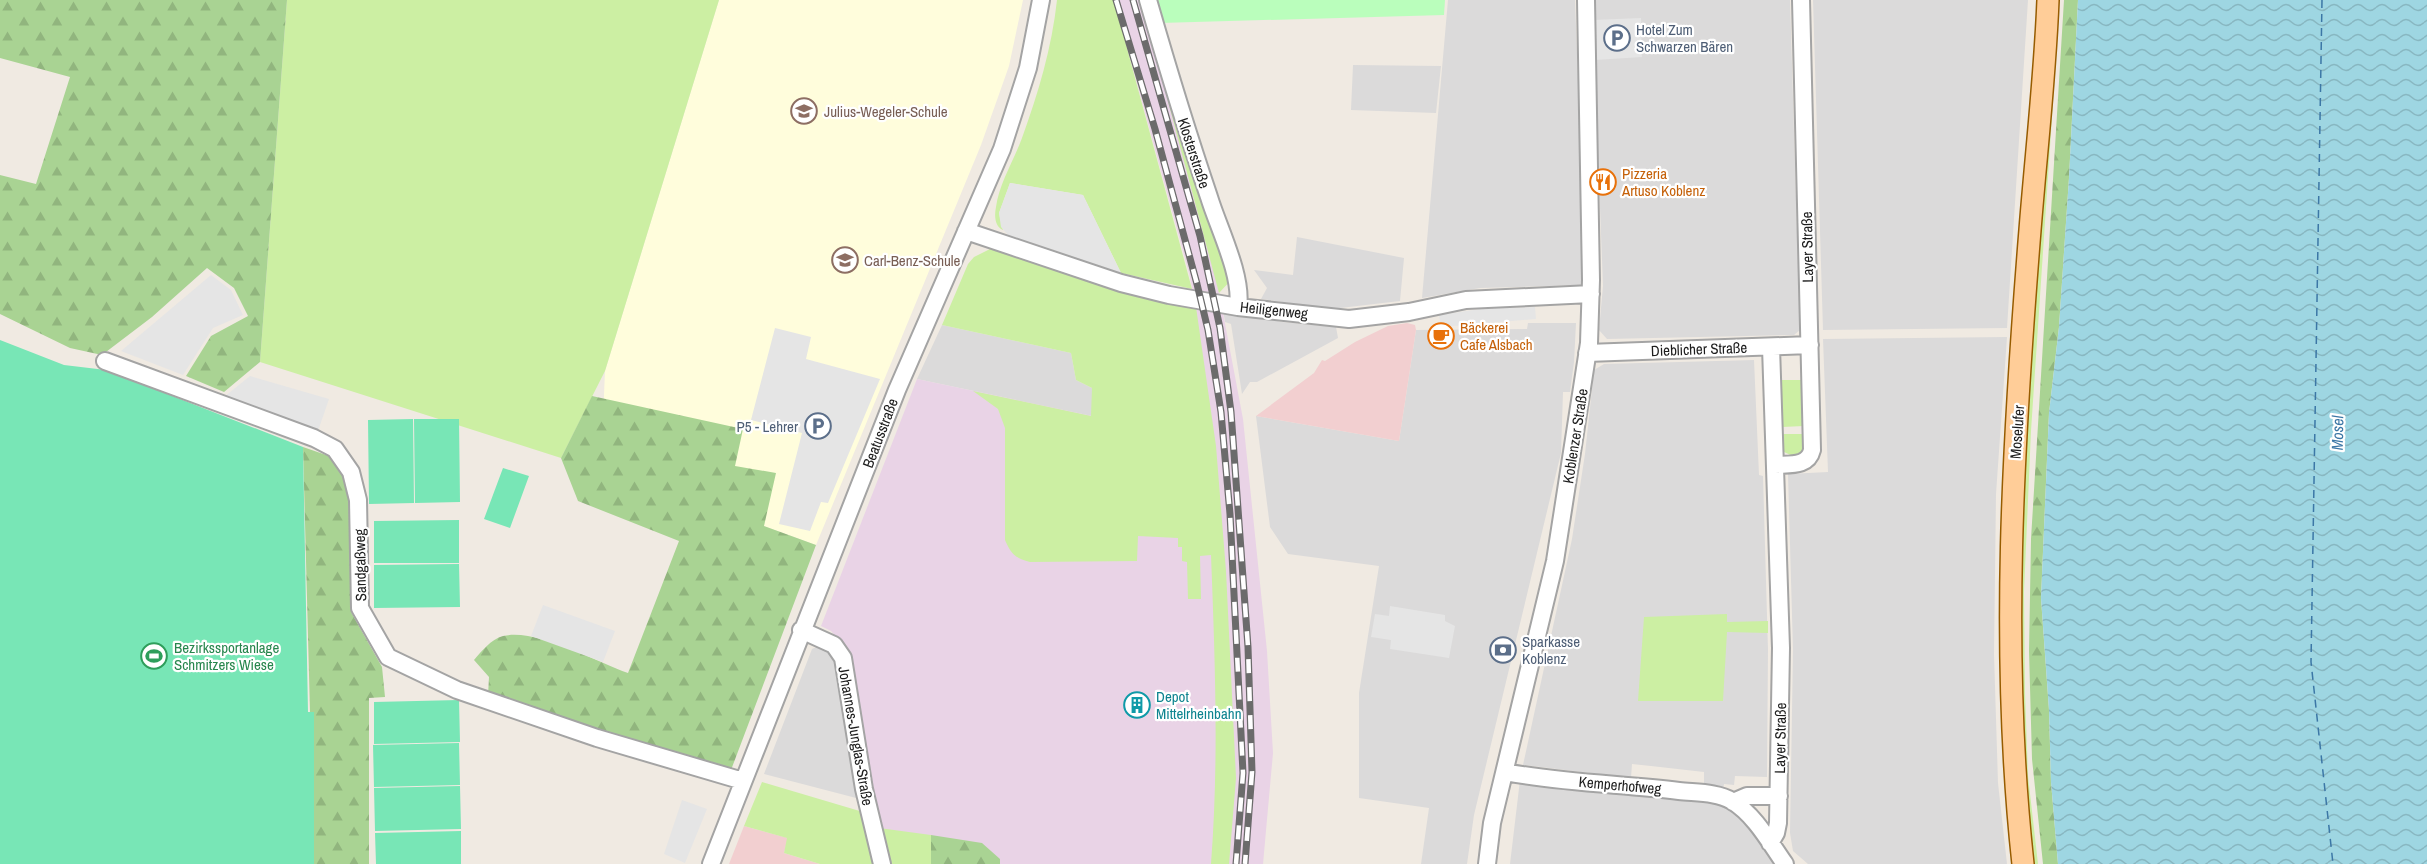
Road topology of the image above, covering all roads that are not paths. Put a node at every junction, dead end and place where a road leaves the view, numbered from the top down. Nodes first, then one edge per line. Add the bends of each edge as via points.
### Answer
1 (1041, 0) edge
2 (1148, 0) edge
3 (1586, 0) edge
4 (1801, 0) edge
5 (2048, 0) edge
6 (966, 231) junction
7 (1591, 294) junction
8 (1238, 307) junction
9 (1810, 345) junction
10 (1771, 347) junction
11 (1587, 353) junction
12 (105, 361) dead end
13 (1775, 465) junction
14 (801, 630) junction
15 (1505, 772) junction
16 (743, 781) junction
17 (1779, 795) junction
18 (1733, 802) junction
19 (1770, 843) junction
20 (711, 864) edge
21 (882, 864) edge
22 (1487, 864) edge
23 (1785, 864) edge
24 (2023, 864) edge

1 - 6 street, Beatusstraße via 1016,109
2 - 8 street, Klosterstraße via 1237,285
3 - 7 street, Koblenzer Straße
4 - 9 street, Layer Straße
5 - 24 main road, Moselufer via 2010,580 2016,788
6 - 8 street, Heiligenweg via 1121,283
6 - 14 street, Beatusstraße via 900,382
7 - 8 street, Heiligenweg via 1466,300 1350,319
7 - 11 street, Koblenzer Straße
9 - 10 street, Dieblicher Straße
9 - 13 street, Layer Straße via 1811,455 1803,462
10 - 11 street, Dieblicher Straße
10 - 13 street, Layer Straße
11 - 15 street, Koblenzer Straße via 1555,561
12 - 16 street, Sandgaßweg via 335,449 351,472 358,500 360,608 388,657 457,690 597,738
13 - 17 street, Layer Straße via 1782,656
14 - 16 street, Beatusstraße
14 - 21 street, Johannes-Junglas-Straße via 834,645 843,658 864,789
15 - 18 street, Kemperhofweg via 1716,795
15 - 22 street, Koblenzer Straße
16 - 20 street, Beatusstraße
17 - 18 street, Kemperhofweg via 1747,796
17 - 19 street via 1777,829
18 - 19 street, Kemperhofweg via 1747,813
19 - 23 street, Kemperhofweg

